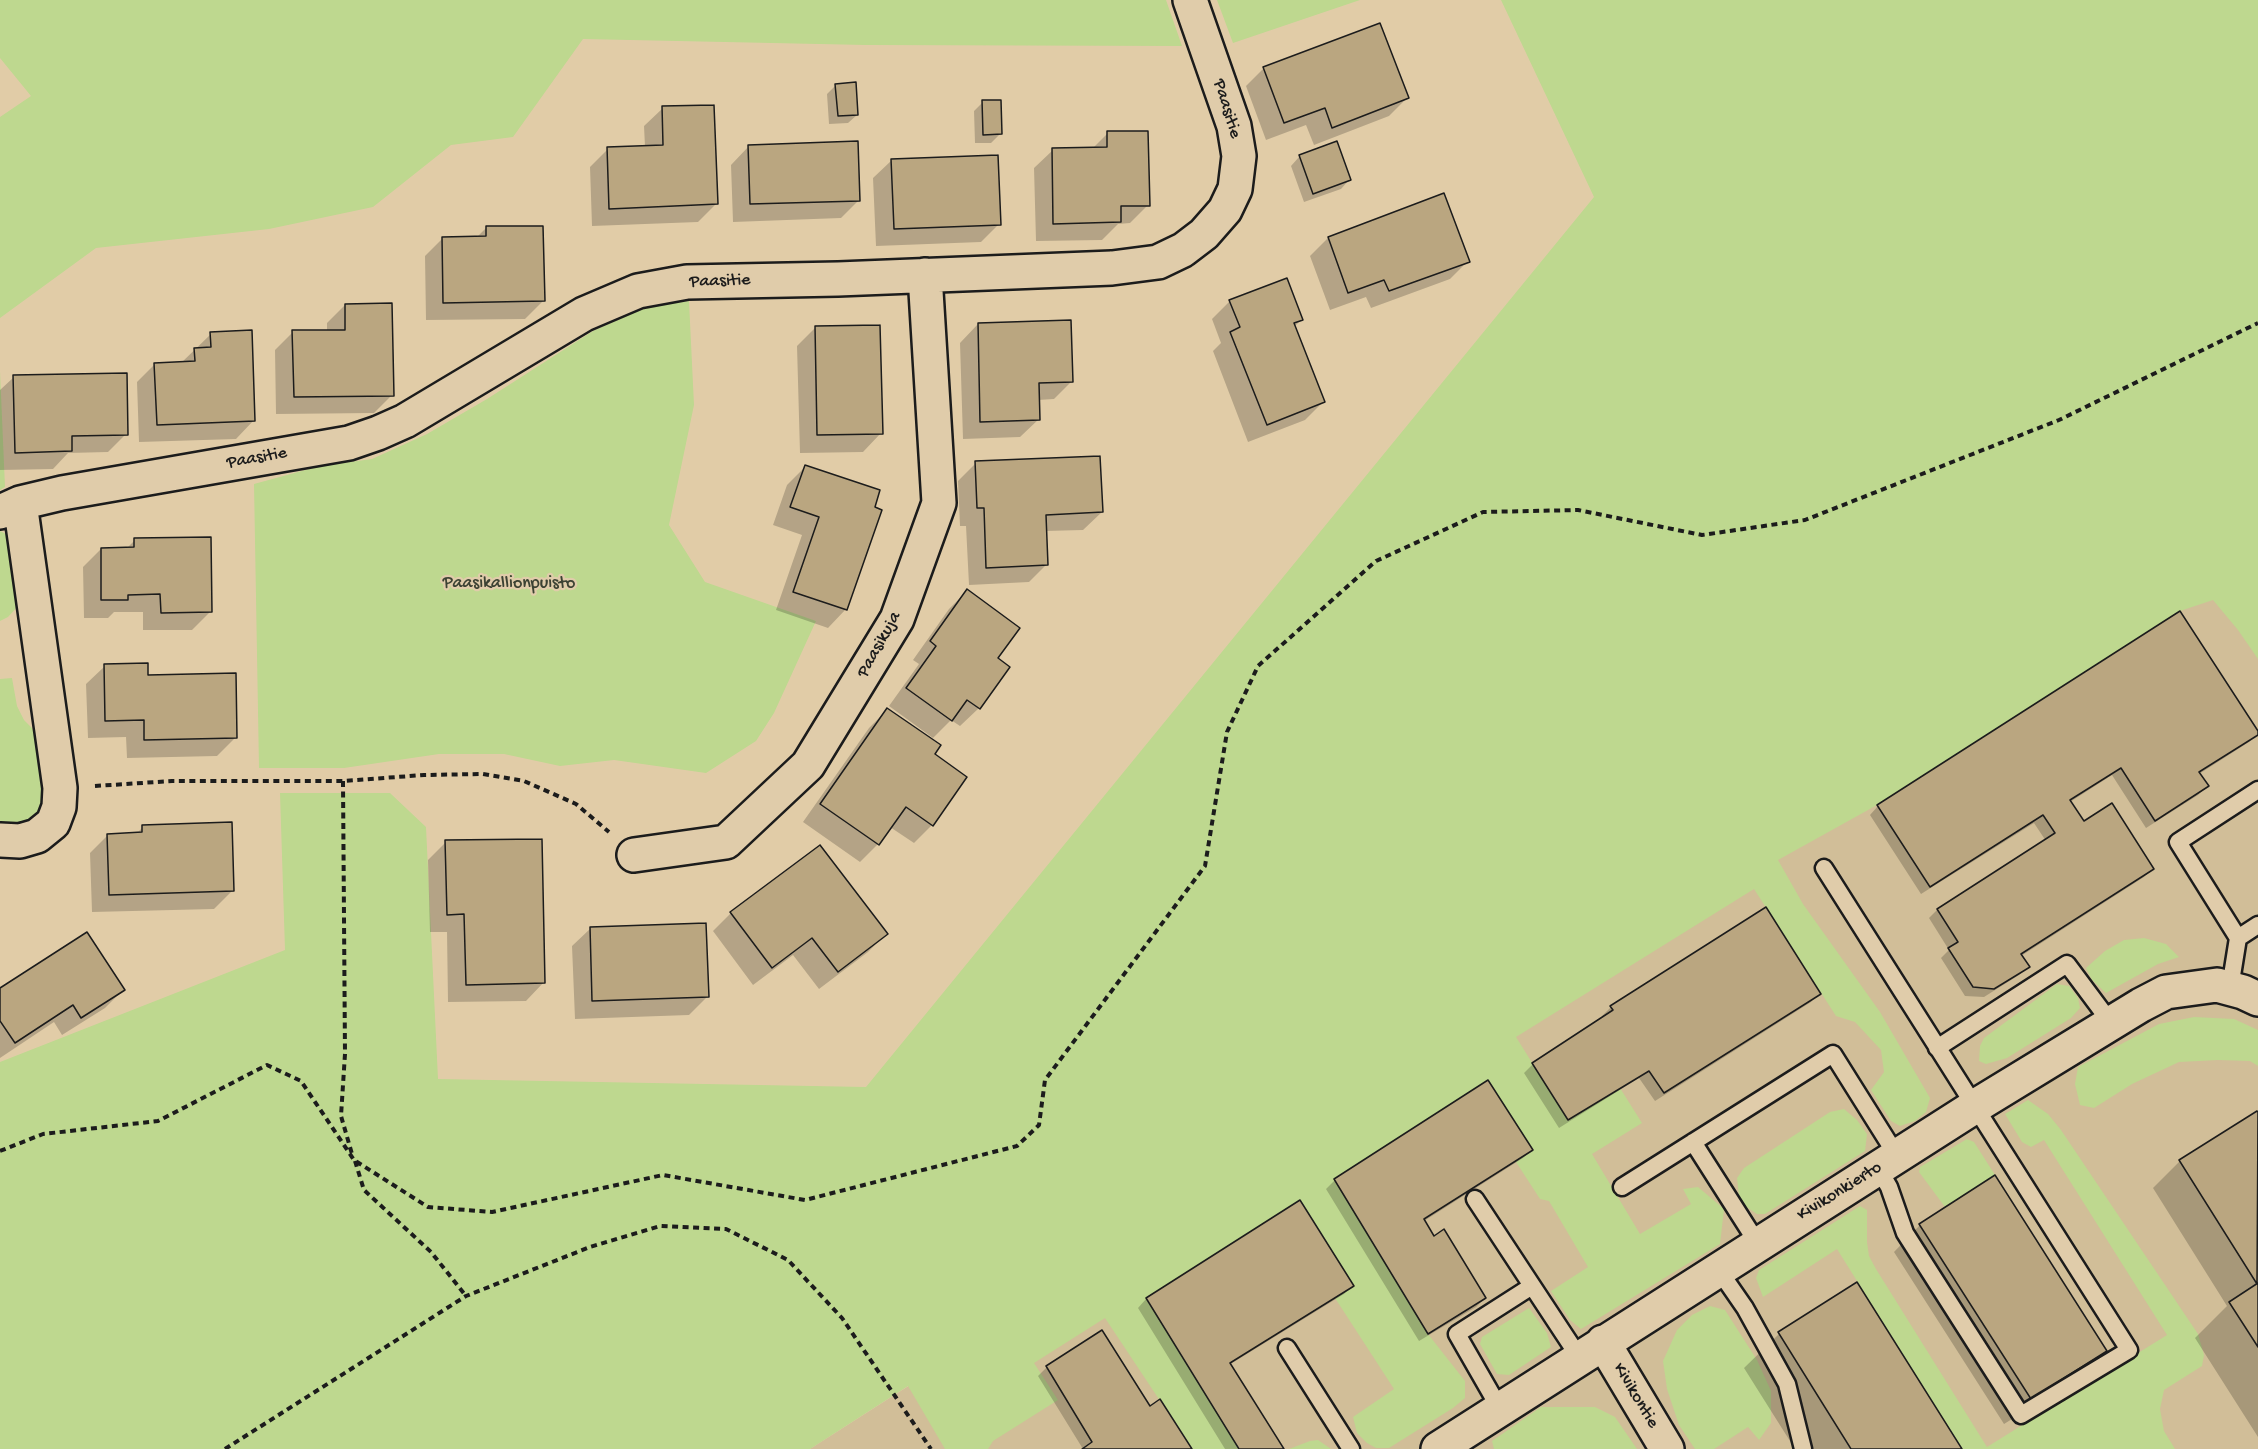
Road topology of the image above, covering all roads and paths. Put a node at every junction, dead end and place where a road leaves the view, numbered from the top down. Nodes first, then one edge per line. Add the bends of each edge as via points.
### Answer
1 (1190, 0) edge
2 (925, 275) junction
3 (2258, 323) edge
4 (10, 508) edge
5 (343, 782) junction
6 (60, 788) junction
7 (2258, 790) edge
8 (0, 840) edge
9 (634, 855) joint
10 (1824, 868) dead end
11 (2258, 925) edge
12 (2238, 938) junction
13 (2244, 994) edge
14 (2111, 1023) junction
15 (1937, 1048) junction
16 (1974, 1107) junction
17 (1693, 1142) junction
18 (0, 1151) edge
19 (354, 1160) junction
20 (1887, 1162) junction
21 (1622, 1187) dead end
22 (1476, 1199) dead end
23 (1758, 1244) junction
24 (1718, 1269) junction
25 (1532, 1286) junction
26 (466, 1296) junction
27 (1287, 1348) dead end
28 (1591, 1350) junction
29 (1500, 1409) junction
30 (1453, 1445) edge
31 (225, 1449) edge
32 (931, 1449) edge
33 (1351, 1449) edge
34 (1667, 1449) edge
35 (1803, 1449) edge

1 - 2 street, Paasitie via 1234,126 1239,156 1235,189 1204,234 1158,262 1124,267
2 - 4 street, Paasitie via 687,282 638,291 584,314 405,421 378,433 349,443 62,493
2 - 9 street, Paasikuja via 939,503 897,619 808,765 726,842
3 - 19 path via 2059,420 1805,520 1702,535 1578,510 1483,512 1376,561 1258,666 1227,732 1205,866 1045,1080 1039,1125 1017,1146 805,1200 663,1175 492,1212 428,1207
4 - 6 street, Paasitie
5 - 6 path via 172,782
5 - 9 path via 483,774 524,781 576,804
5 - 19 path via 345,1054 341,1116
6 - 8 street, Paasitie via 53,823 37,836 20,841
7 - 12 lane via 2178,842
10 - 15 lane
11 - 12 lane
12 - 13 lane
13 - 14 street, Kivikonkierto via 2217,985 2166,992
14 - 15 lane via 2067,964
14 - 16 street, Kivikonkierto
15 - 16 lane
16 - 20 street, Kivikonkierto
16 - 20 lane via 2129,1350 2021,1415 1905,1233 1889,1187
17 - 20 lane via 1833,1054
17 - 21 lane
17 - 23 lane
18 - 19 path via 44,1134 158,1121 267,1065 302,1081
19 - 26 path via 364,1190 431,1252
20 - 23 street, Kivikonkierto
22 - 25 lane
23 - 24 street, Kivikonkierto
24 - 28 street, Kivikonkierto
24 - 35 lane via 1745,1308 1787,1384
25 - 28 lane
25 - 29 lane via 1458,1334
26 - 31 path
26 - 32 path via 590,1247 660,1226 726,1229 788,1260 842,1318
27 - 33 lane
28 - 29 street, Kivikonkierto
28 - 34 street, Kivikontie
29 - 30 street, Kivikonkierto

